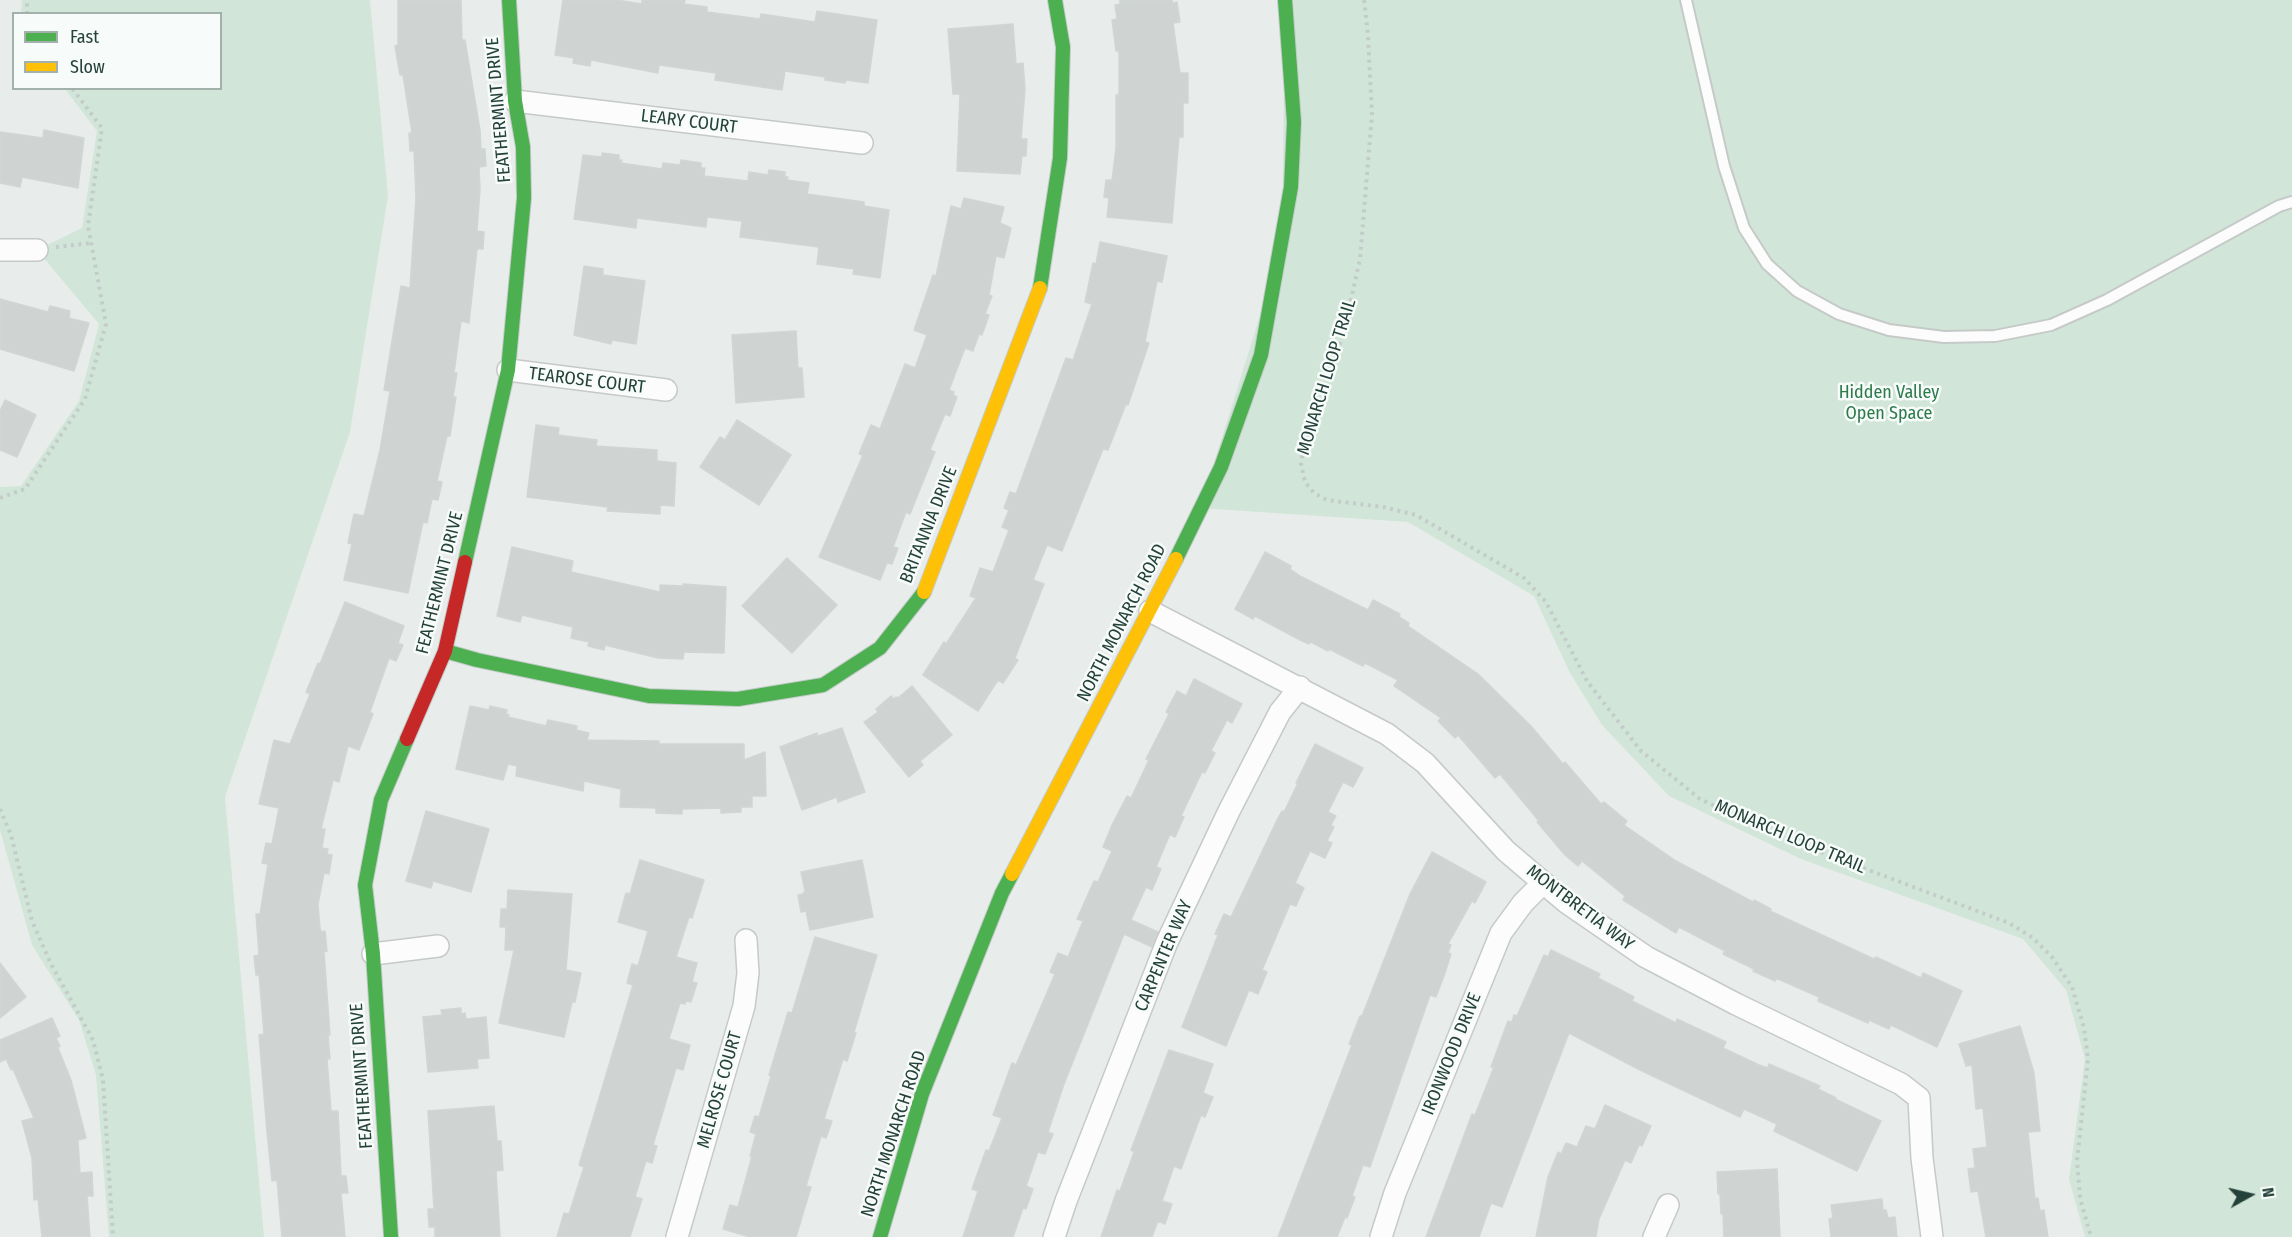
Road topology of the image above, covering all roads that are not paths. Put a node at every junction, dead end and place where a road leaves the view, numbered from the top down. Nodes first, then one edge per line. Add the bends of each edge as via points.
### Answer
1 (509, 0) edge
2 (1055, 0) edge
3 (1285, 0) edge
4 (1686, 0) edge
5 (515, 100) junction
6 (862, 143) dead end
7 (2292, 202) edge
8 (0, 250) edge
9 (37, 250) road end
10 (508, 370) junction
11 (666, 390) dead end
12 (1150, 611) junction
13 (445, 651) junction
14 (1300, 687) junction
15 (1543, 883) junction
16 (746, 940) dead end
17 (438, 946) dead end
18 (372, 954) junction
19 (1668, 1205) dead end
20 (391, 1237) edge
21 (677, 1237) edge
22 (880, 1237) edge
23 (1054, 1237) edge
24 (1381, 1237) edge
25 (1654, 1237) edge
26 (1932, 1237) edge

1 - 5 street, FEATHERMINT DRIVE
2 - 13 street, BRITANNIA DRIVE via 1063,47 1060,158 1040,290 924,592 880,648 823,685 738,699 649,696
3 - 12 street, NORTH MONARCH ROAD via 1294,122 1291,187 1261,355 1221,467
4 - 7 lane via 1724,166 1744,228 1767,264 1797,291 1839,314 1889,330 1944,338 1995,336 2051,325 2107,300
5 - 6 street, LEARY COURT
5 - 10 street, FEATHERMINT DRIVE via 523,147 524,198
8 - 9 street
10 - 11 street, TEAROSE COURT
10 - 13 street, FEATHERMINT DRIVE
12 - 14 street, MONTBRETIA WAY
12 - 22 street, NORTH MONARCH ROAD via 1002,893 922,1094
13 - 18 street, FEATHERMINT DRIVE via 381,800 365,885
14 - 15 street, MONTBRETIA WAY via 1387,734 1425,763 1506,851
14 - 23 street, CARPENTER WAY via 1280,712 1167,942
15 - 24 street, IRONWOOD DRIVE via 1500,933 1395,1193
15 - 26 street, MONTBRETIA WAY via 1646,957 1901,1083 1919,1098
16 - 21 street, MELROSE COURT via 744,1006
17 - 18 street
18 - 20 street, FEATHERMINT DRIVE
19 - 25 street

